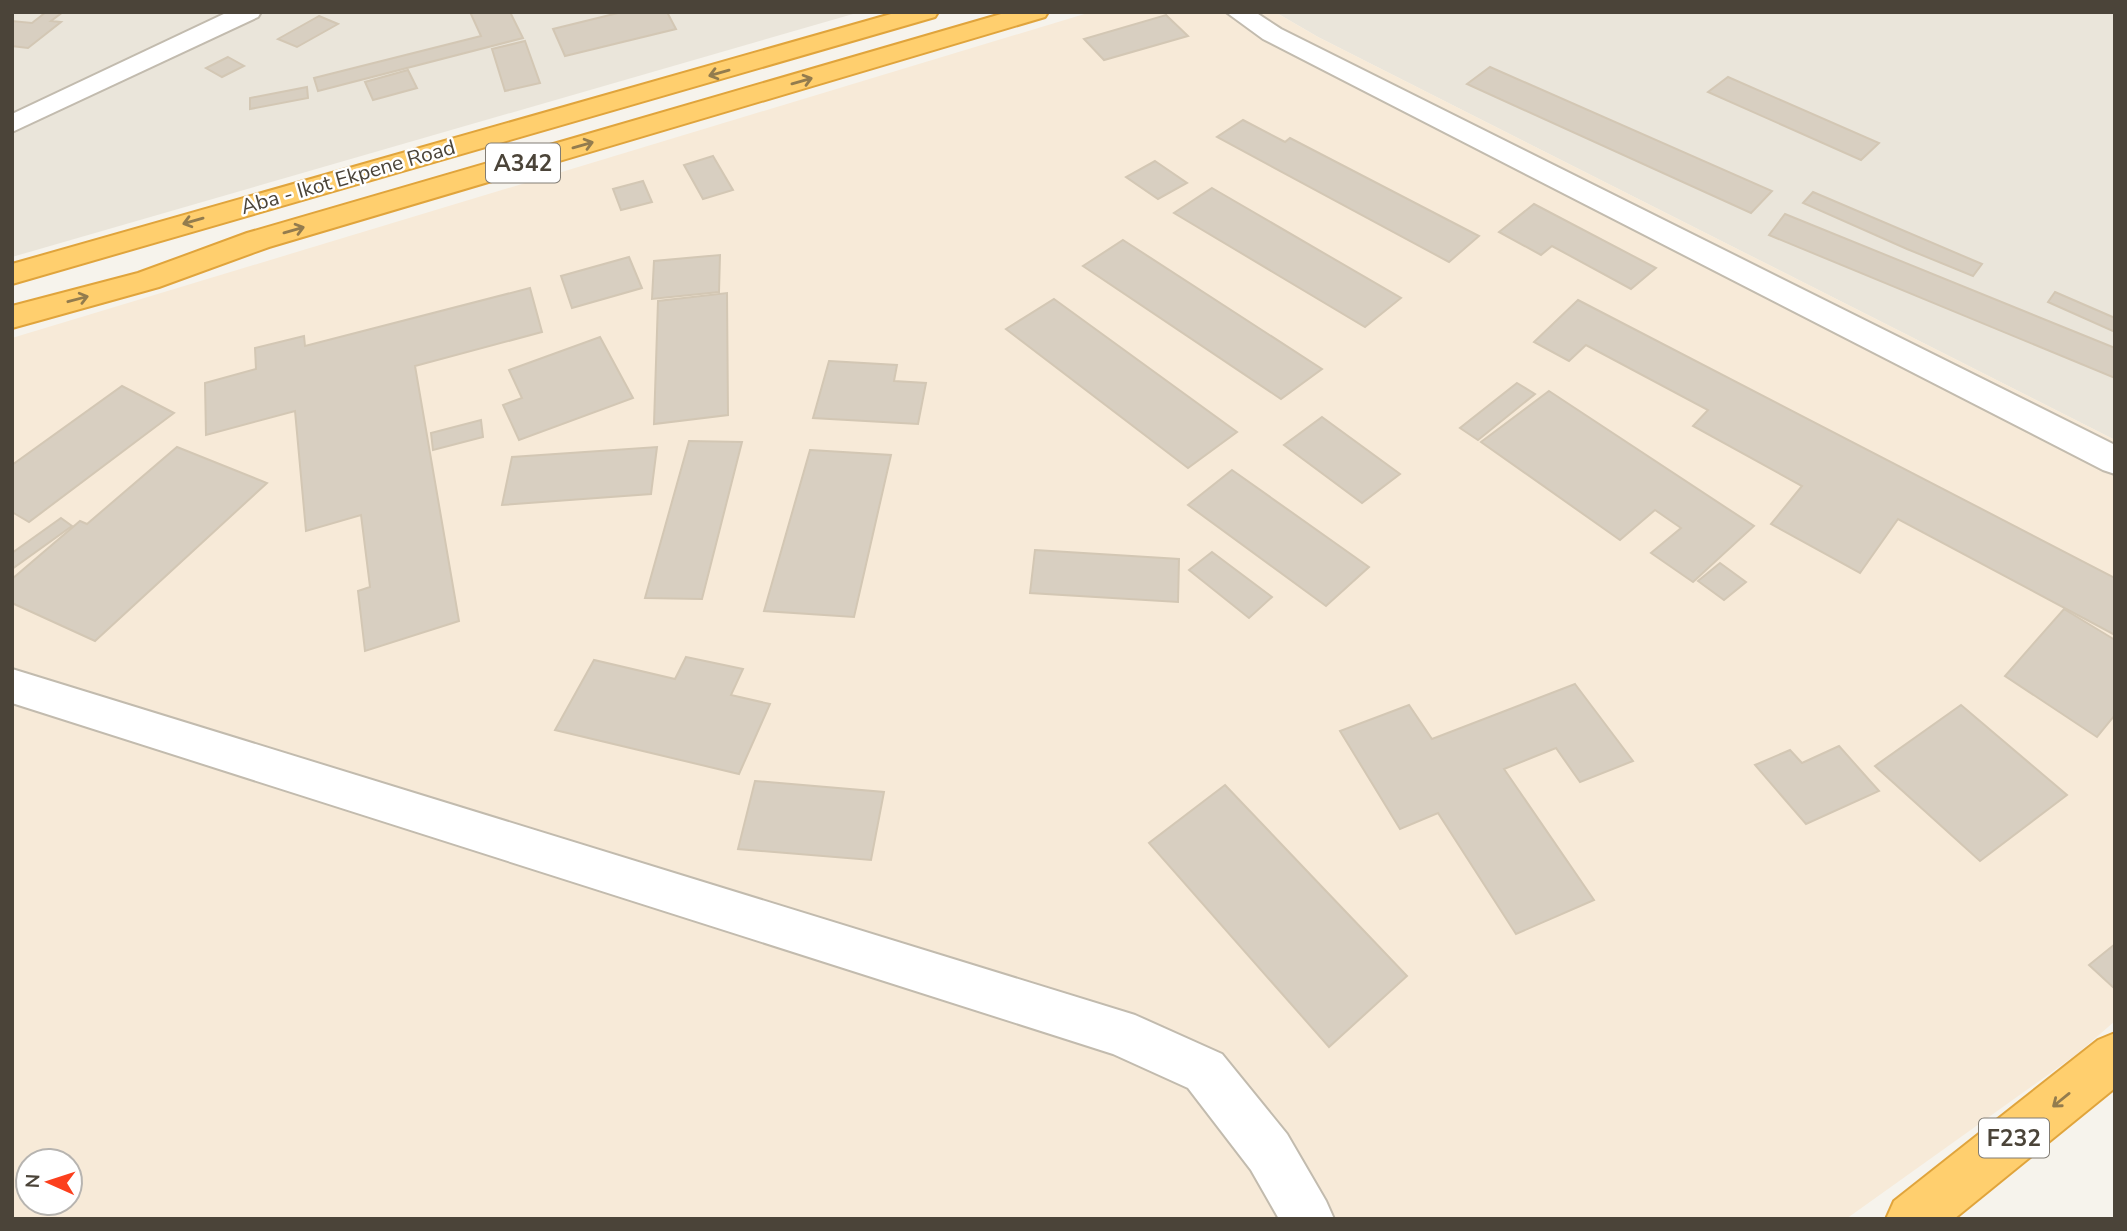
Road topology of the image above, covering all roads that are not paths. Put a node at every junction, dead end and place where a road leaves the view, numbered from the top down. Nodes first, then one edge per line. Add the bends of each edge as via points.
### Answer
1 (249, 12) edge
2 (926, 12) edge
3 (1036, 12) edge
4 (1238, 12) edge
5 (12, 124) edge
6 (12, 274) edge
7 (12, 317) edge
8 (2115, 461) edge
9 (12, 686) edge
10 (2115, 1057) edge
11 (1308, 1219) edge
12 (1912, 1219) edge

1 - 5 street
2 -> 6 highway, Aba - Ikot Ekpene Road / A342
7 -> 3 highway, A342 via 148,280 258,240
4 - 8 street via 1272,34
9 - 11 street via 1118,1031 1205,1071 1269,1152
10 -> 12 highway, F232

